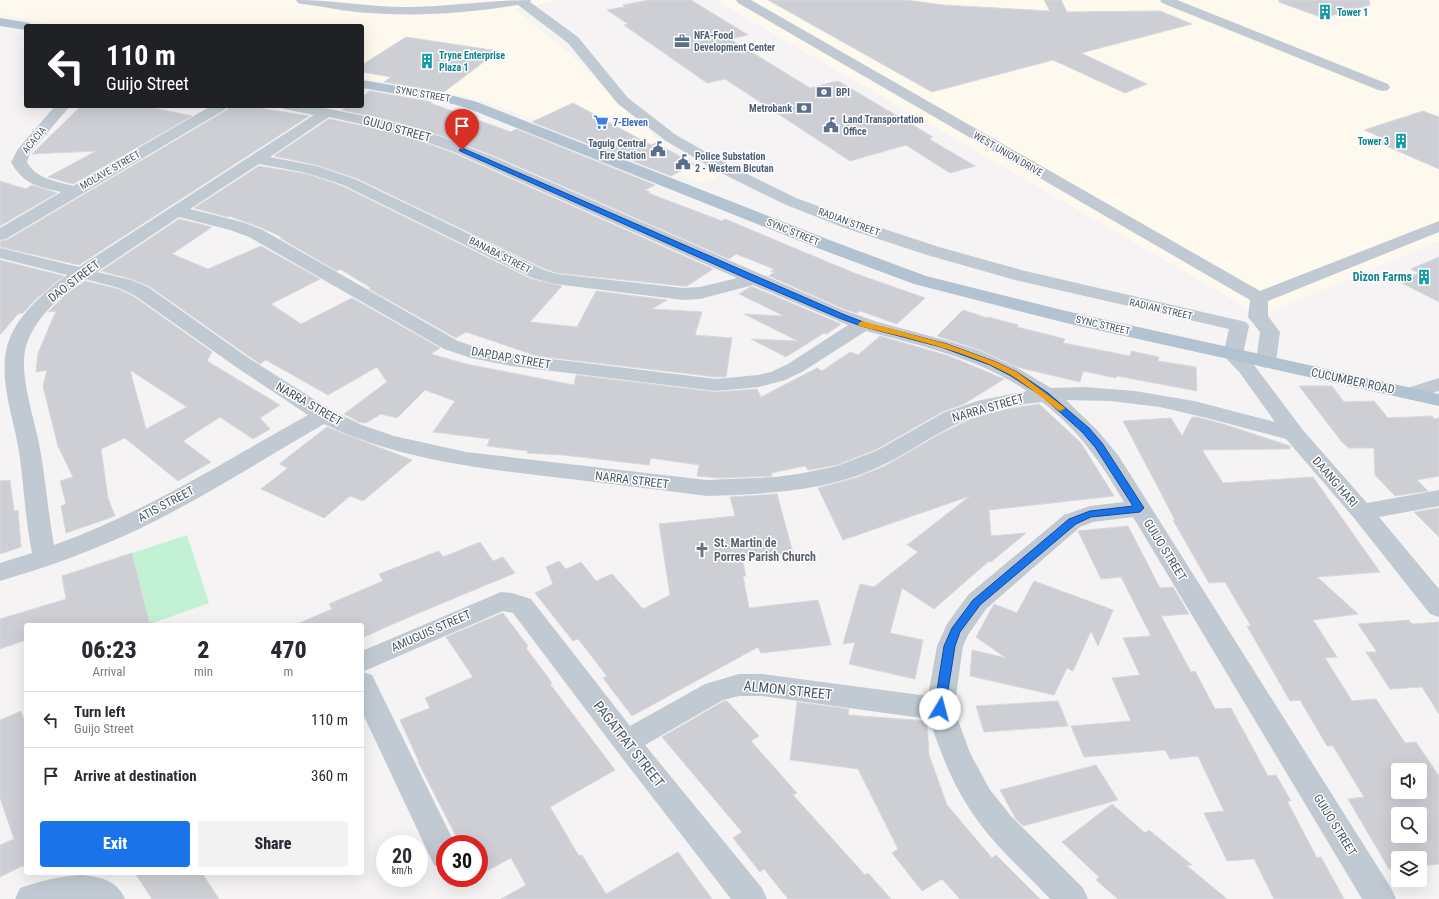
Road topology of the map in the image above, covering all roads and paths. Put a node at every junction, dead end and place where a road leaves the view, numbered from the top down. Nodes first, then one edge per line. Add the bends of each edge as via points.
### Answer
1 (302, 0) edge
2 (358, 0) edge
3 (472, 0) edge
4 (522, 0) edge
5 (742, 0) edge
6 (1166, 0) edge
7 (0, 22) edge
8 (24, 26) edge
9 (364, 84) edge
10 (1383, 87) dead end
11 (61, 108) edge
12 (219, 108) edge
13 (300, 108) edge
14 (326, 113) junction
15 (258, 159) junction
16 (75, 191) junction
17 (177, 211) junction
18 (1439, 226) edge
19 (0, 235) edge
20 (0, 253) edge
21 (82, 273) junction
22 (754, 279) junction
23 (1258, 308) junction
24 (863, 324) junction
25 (1239, 326) junction
26 (1233, 355) junction
27 (1266, 362) junction
28 (1439, 384) edge
29 (1411, 393) junction
30 (1045, 395) junction
31 (1439, 400) edge
32 (323, 415) junction
33 (1294, 434) junction
34 (1439, 498) edge
35 (1140, 508) junction
36 (1362, 512) junction
37 (44, 558) junction
38 (0, 572) edge
39 (501, 601) joint
40 (1439, 607) edge
41 (364, 661) edge
42 (364, 687) edge
43 (940, 709) junction
44 (626, 742) junction
45 (436, 836) edge
46 (107, 897) edge
47 (31, 899) edge
48 (751, 899) edge
49 (1072, 899) edge
50 (1380, 899) edge

1 - 4 street via 366,9 409,11 473,7
2 - 3 street via 429,3
4 - 25 street, RADIAN STREET via 573,40 623,101 671,138 723,168 790,201 932,251 1021,276
5 - 23 street, WEST UNION DRIVE
6 - 10 street
7 - 8 main road
9 - 26 main road, SYNC STREET via 472,105 826,246 920,280
11 - 16 street, ACACIA via 23,152 19,162 22,170 34,180
12 - 16 street, MOLAVE STREET
13 - 14 street, GUIJO STREET
14 - 15 street, DAO STREET
14 - 22 street, GUIJO STREET via 399,128 449,144
15 - 17 street, DAO STREET
15 - 22 street, BANABA STREET via 310,169 349,182 519,265 555,279 683,294 724,288
16 - 19 street, MOLAVE STREET
17 - 21 street, DAO STREET
17 - 24 street, DAPDAP STREET via 236,226 255,234 451,345 478,354 511,360 716,384 739,384 778,376 795,368
18 - 23 street
20 - 21 street, NARRA STREET
21 - 32 street, NARRA STREET via 125,284 141,291 243,364
21 - 37 street, DAO STREET via 51,297 33,317 18,342 14,360 30,452
22 - 24 street, GUIJO STREET
23 - 25 street
23 - 27 street, WEST UNION DRIVE via 1270,332
24 - 30 street, GUIJO STREET via 944,346 993,364 1014,374
25 - 26 street
26 - 27 main road, SYNC STREET
26 - 33 street, DAANG HARI via 1247,369
27 - 29 main road, CUCUMBER ROAD
28 - 29 street
29 - 31 main road, CUCUMBER ROAD
30 - 32 street, NARRA STREET via 1013,399 961,414 928,429 887,455 869,463 807,482 746,488 707,488 466,459 389,442 354,430
30 - 33 street, NARRA STREET via 1077,393 1160,401
30 - 35 street, GUIJO STREET via 1099,445
32 - 37 street, ATIS STREET via 161,508
33 - 36 street, DAANG HARI
34 - 36 street
35 - 43 street via 1090,514 1072,521 977,602 956,631 950,646
35 - 50 street, GUIJO STREET
36 - 40 street, DAANG HARI
37 - 38 street, ATIS STREET
39 - 41 street, AMUGUIS STREET
39 - 44 street, PAGATPAT STREET via 522,606
42 - 45 street
43 - 44 street, ALMON STREET via 762,685 739,685 715,692
43 - 49 street via 956,756 979,799 1000,826
44 - 48 street, PAGATPAT STREET
46 - 47 street via 89,890 57,892

